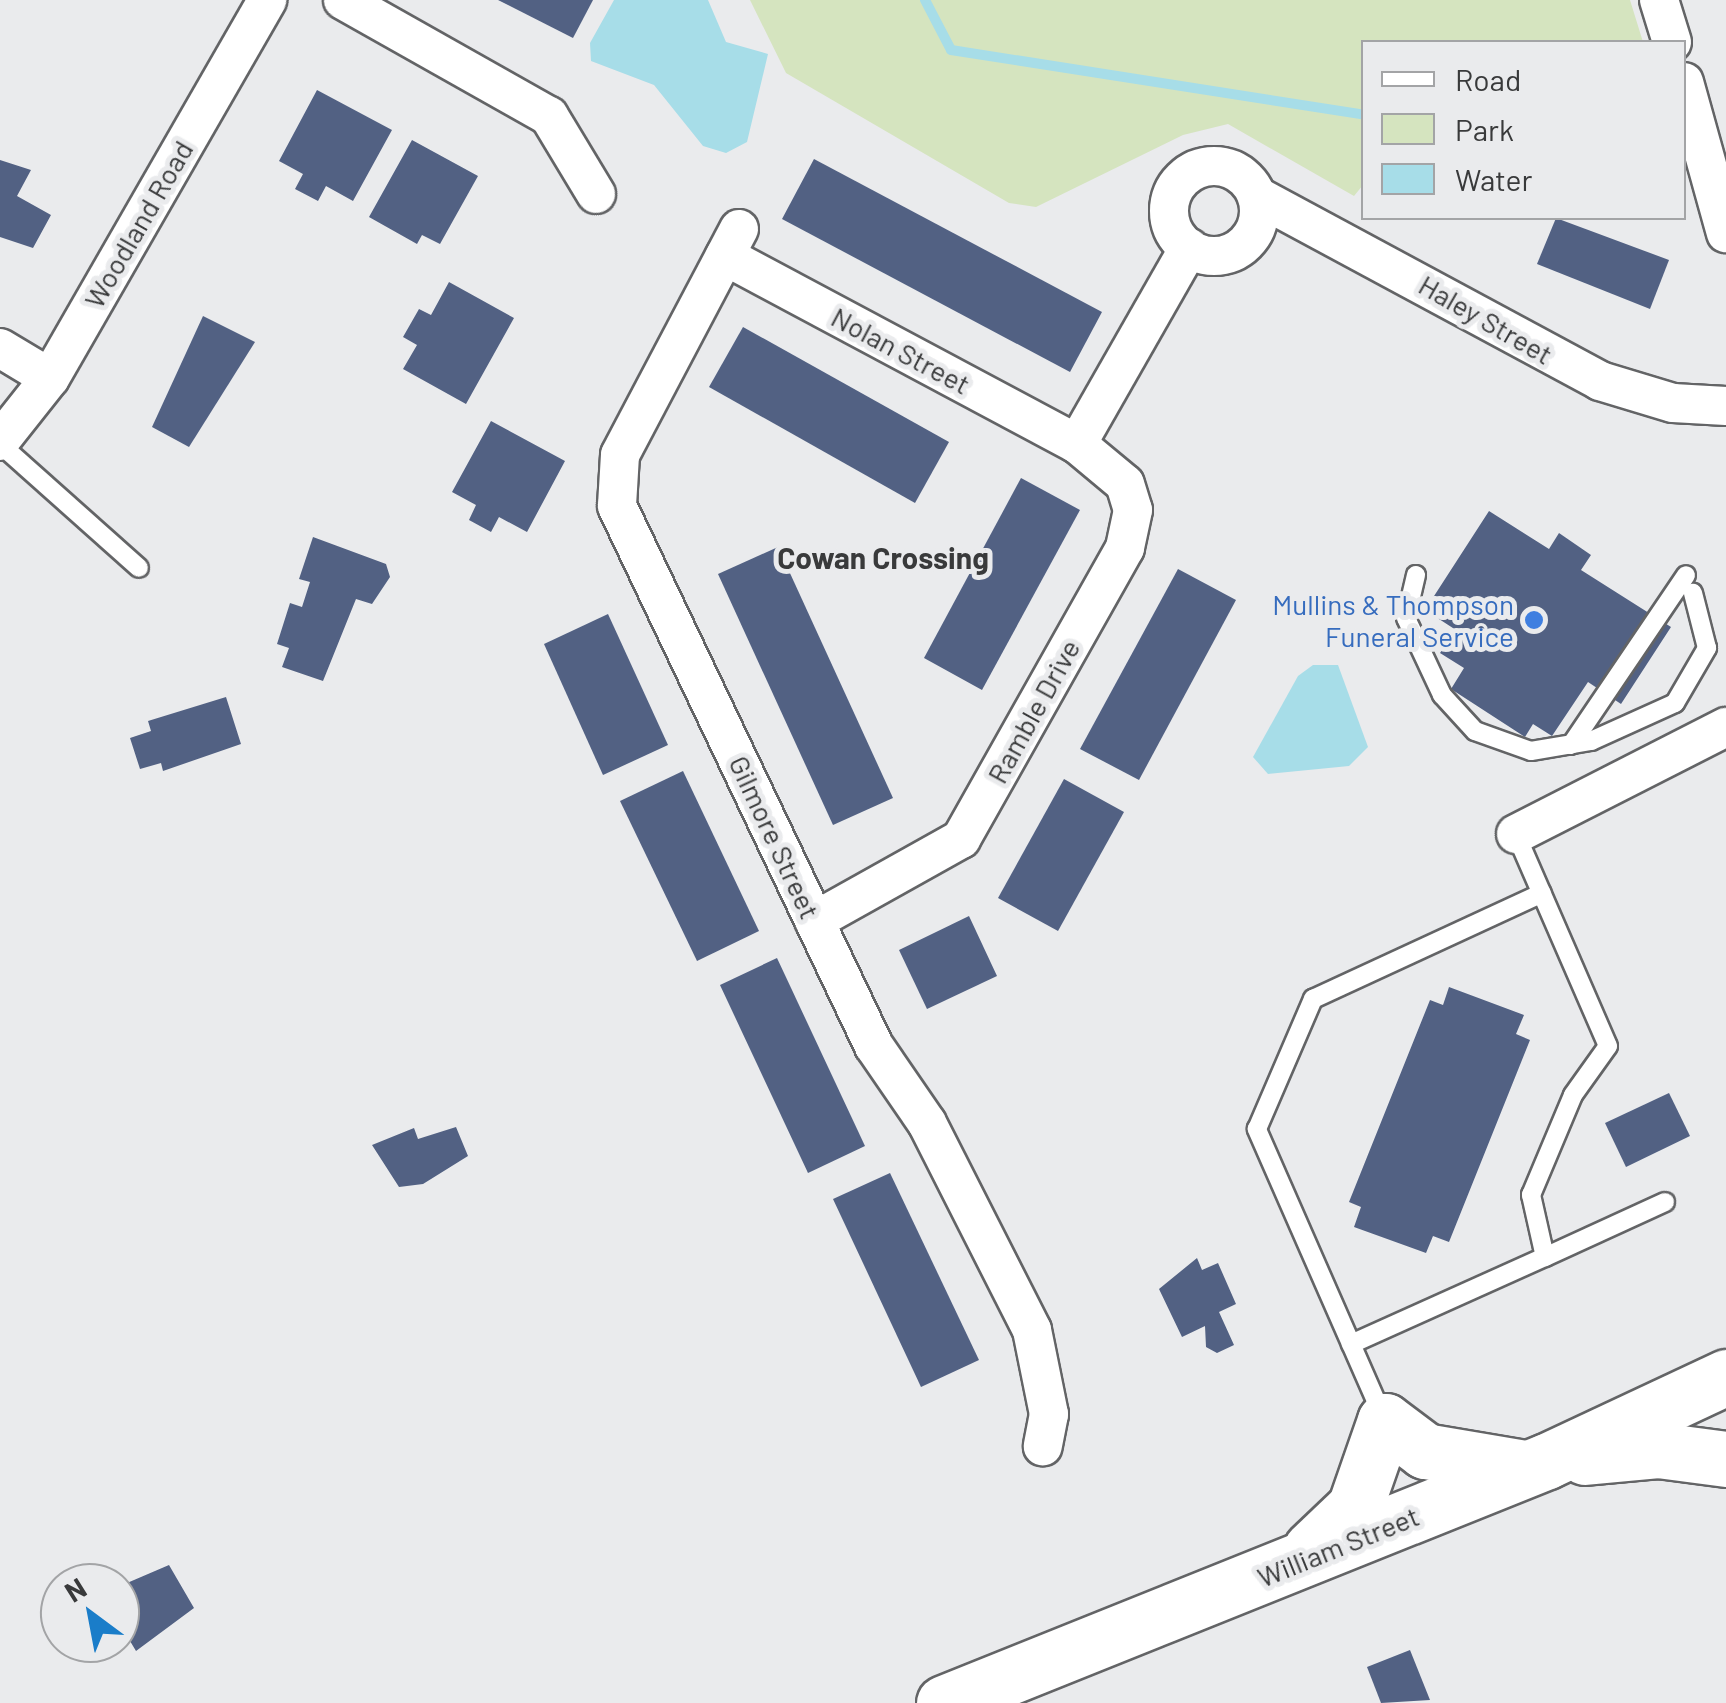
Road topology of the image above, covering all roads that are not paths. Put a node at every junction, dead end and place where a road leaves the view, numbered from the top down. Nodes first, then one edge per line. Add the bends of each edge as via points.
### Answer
1 (267, 0) edge
2 (343, 0) edge
3 (1659, 0) edge
4 (1671, 40) edge
5 (1686, 89) edge
6 (596, 194) dead end
7 (1258, 196) junction
8 (1726, 233) edge
9 (732, 242) joint
10 (1188, 248) junction
11 (0, 348) edge
12 (50, 378) junction
13 (1726, 406) edge
14 (0, 443) edge
15 (1077, 444) junction
16 (139, 568) dead end
17 (1416, 575) dead end
18 (1686, 575) dead end
19 (1693, 593) dead end
20 (1726, 727) edge
21 (1571, 745) junction
22 (1516, 834) joint
23 (1542, 893) junction
24 (814, 921) junction
25 (1665, 1202) dead end
26 (1545, 1257) junction
27 (1350, 1344) junction
28 (1726, 1377) edge
29 (1385, 1421) junction
30 (1043, 1446) dead end
31 (1726, 1460) edge
32 (1538, 1465) junction
33 (1284, 1568) junction
34 (944, 1703) edge

1 - 12 street, Woodland Road
2 - 6 street via 549,116
3 - 4 street
5 - 8 street
7 - 10 street via 1258,224 1242,247 1215,256
7 - 10 street, Haley Street via 1228,167 1187,175 1169,212
7 - 13 street, Haley Street via 1600,381 1673,403
9 - 15 street, Nolan Street
9 - 24 street, Gilmore Street via 613,484
10 - 15 street
11 - 12 street
12 - 14 street, Woodland Road
14 - 16 lane
15 - 24 street, Ramble Drive via 1126,484 1133,510 1125,548 961,839
17 - 21 lane via 1410,632 1460,718 1511,747
18 - 21 lane
19 - 21 lane via 1707,648 1675,702
20 - 22 street via 1704,746
22 - 23 lane
23 - 26 lane via 1608,1046 1573,1095 1531,1195
23 - 27 lane via 1313,999 1257,1129
24 - 30 street, Gilmore Street via 1032,1330 1049,1414
25 - 26 lane
26 - 27 lane
27 - 29 lane
28 - 32 highway, William Street
29 - 32 highway via 1436,1454
29 - 33 highway via 1355,1508
31 - 32 highway via 1658,1450
32 - 33 highway, William Street
33 - 34 highway, William Street

